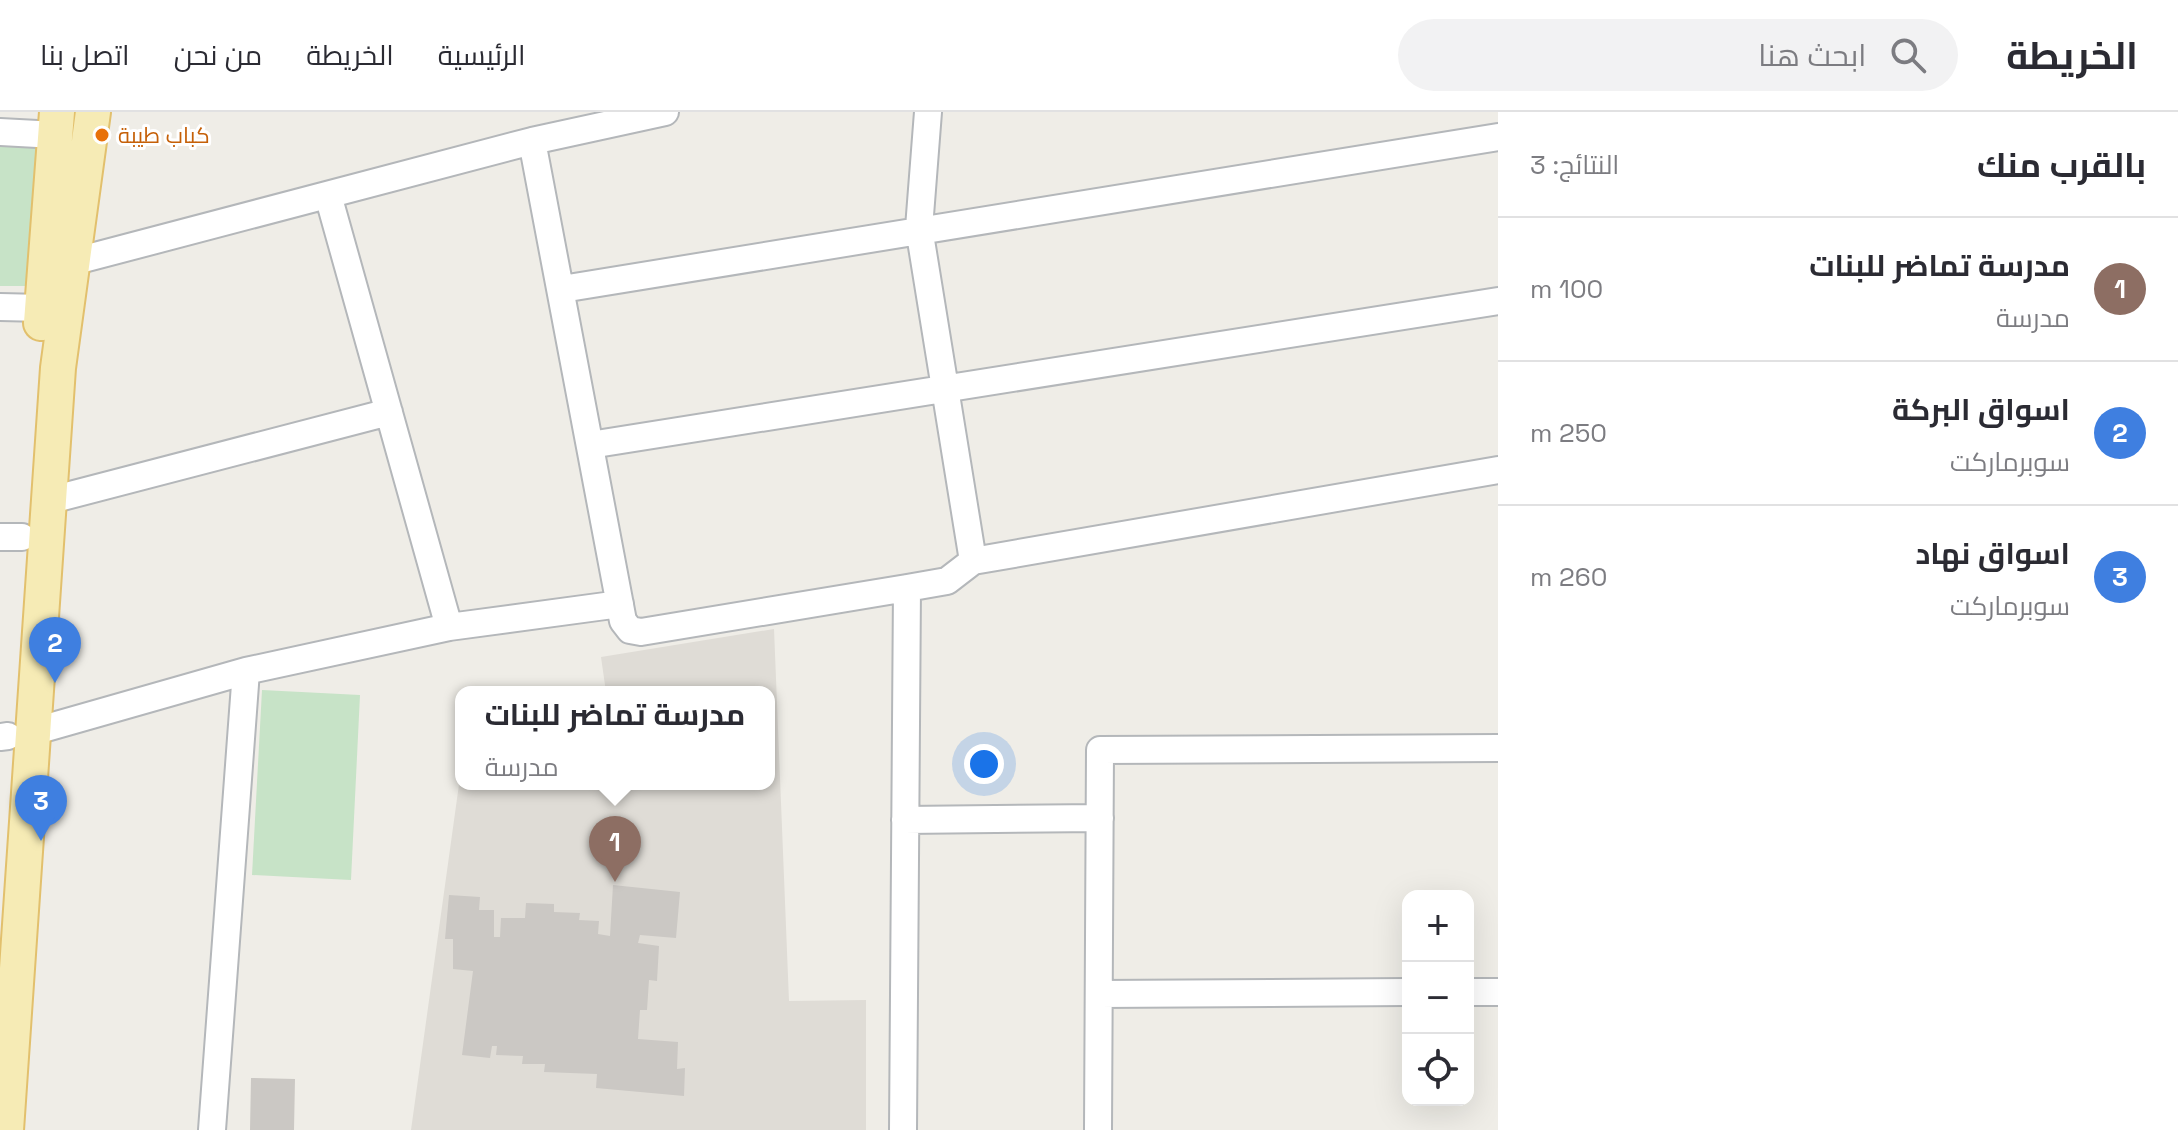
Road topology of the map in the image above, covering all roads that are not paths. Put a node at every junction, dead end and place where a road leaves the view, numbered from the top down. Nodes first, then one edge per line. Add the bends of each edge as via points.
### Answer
1 (93, 112) edge
2 (665, 112) edge
3 (928, 112) edge
4 (57, 123) edge
5 (0, 132) edge
6 (1498, 137) edge
7 (532, 141) junction
8 (328, 195) junction
9 (919, 228) junction
10 (72, 262) junction
11 (562, 289) junction
12 (1498, 301) edge
13 (0, 307) edge
14 (43, 308) junction
15 (947, 388) junction
16 (389, 412) junction
17 (590, 445) junction
18 (1498, 470) edge
19 (47, 501) junction
20 (11, 537) edge
21 (973, 561) junction
22 (907, 588) junction
23 (620, 604) junction
24 (449, 627) junction
25 (246, 671) junction
26 (13, 735) edge
27 (1498, 748) edge
28 (1100, 818) junction
29 (905, 820) junction
30 (0, 902) edge
31 (1402, 992) edge
32 (1474, 992) edge
33 (1498, 992) edge
34 (1099, 994) junction
35 (6, 1130) edge
36 (212, 1130) edge
37 (903, 1130) edge
38 (1098, 1130) edge

1 - 10 main road
2 - 7 street
3 - 9 street
4 - 5 street
4 - 14 main road
6 - 9 street
7 - 8 street
7 - 11 street
8 - 10 street
8 - 16 street
9 - 11 street
9 - 15 street
10 - 19 main road
11 - 17 street
12 - 15 street
13 - 14 street
14 - 20 main road
15 - 17 street
15 - 21 street
16 - 19 street
16 - 24 street
17 - 23 street
18 - 21 street
19 - 26 main road
20 - 26 main road
21 - 22 street via 947,581
22 - 23 street via 641,632 630,630 623,621
22 - 29 street
23 - 24 street
24 - 25 street
25 - 26 street
25 - 36 street
26 - 30 main road
26 - 35 main road
27 - 28 street via 1100,750
28 - 29 street
28 - 34 street
29 - 37 street
31 - 34 street
32 - 33 street
34 - 38 street

